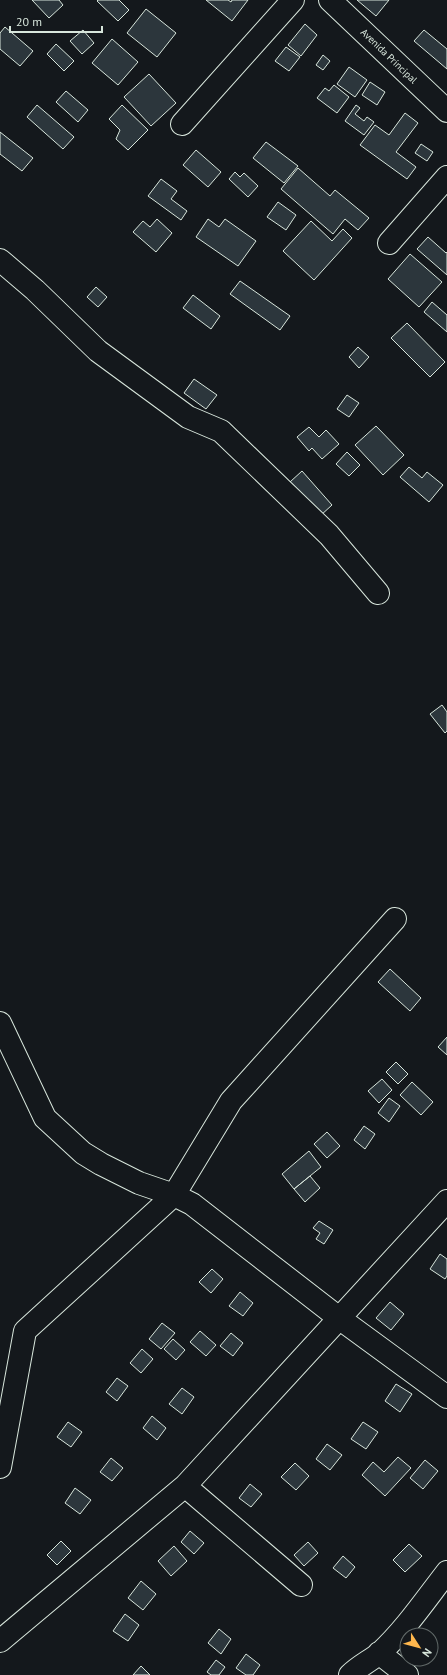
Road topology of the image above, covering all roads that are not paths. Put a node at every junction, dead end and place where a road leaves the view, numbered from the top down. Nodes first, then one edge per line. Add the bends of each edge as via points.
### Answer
1 (293, 0) edge
2 (330, 0) edge
3 (447, 112) edge
4 (182, 124) dead end
5 (447, 177) edge
6 (389, 242) dead end
7 (0, 260) edge
8 (378, 593) dead end
9 (395, 919) dead end
10 (0, 1023) edge
11 (174, 1195) junction
12 (447, 1201) edge
13 (339, 1318) junction
14 (447, 1397) edge
15 (0, 1467) edge
16 (185, 1486) junction
17 (447, 1572) edge
18 (301, 1584) dead end
19 (0, 1641) edge
20 (379, 1653) junction
21 (350, 1675) edge
22 (407, 1675) edge

1 - 4 street
2 - 3 street, Avenida Principal
5 - 6 street
7 - 8 street via 98,351 188,417 221,431 329,535
9 - 11 street via 230,1101
10 - 11 street via 45,1118 83,1153 139,1183
11 - 13 street via 192,1204
11 - 15 street via 25,1331
12 - 13 street
13 - 14 street
13 - 16 street
16 - 18 street
16 - 19 street
17 - 20 street via 406,1624
20 - 21 street
20 - 22 street

